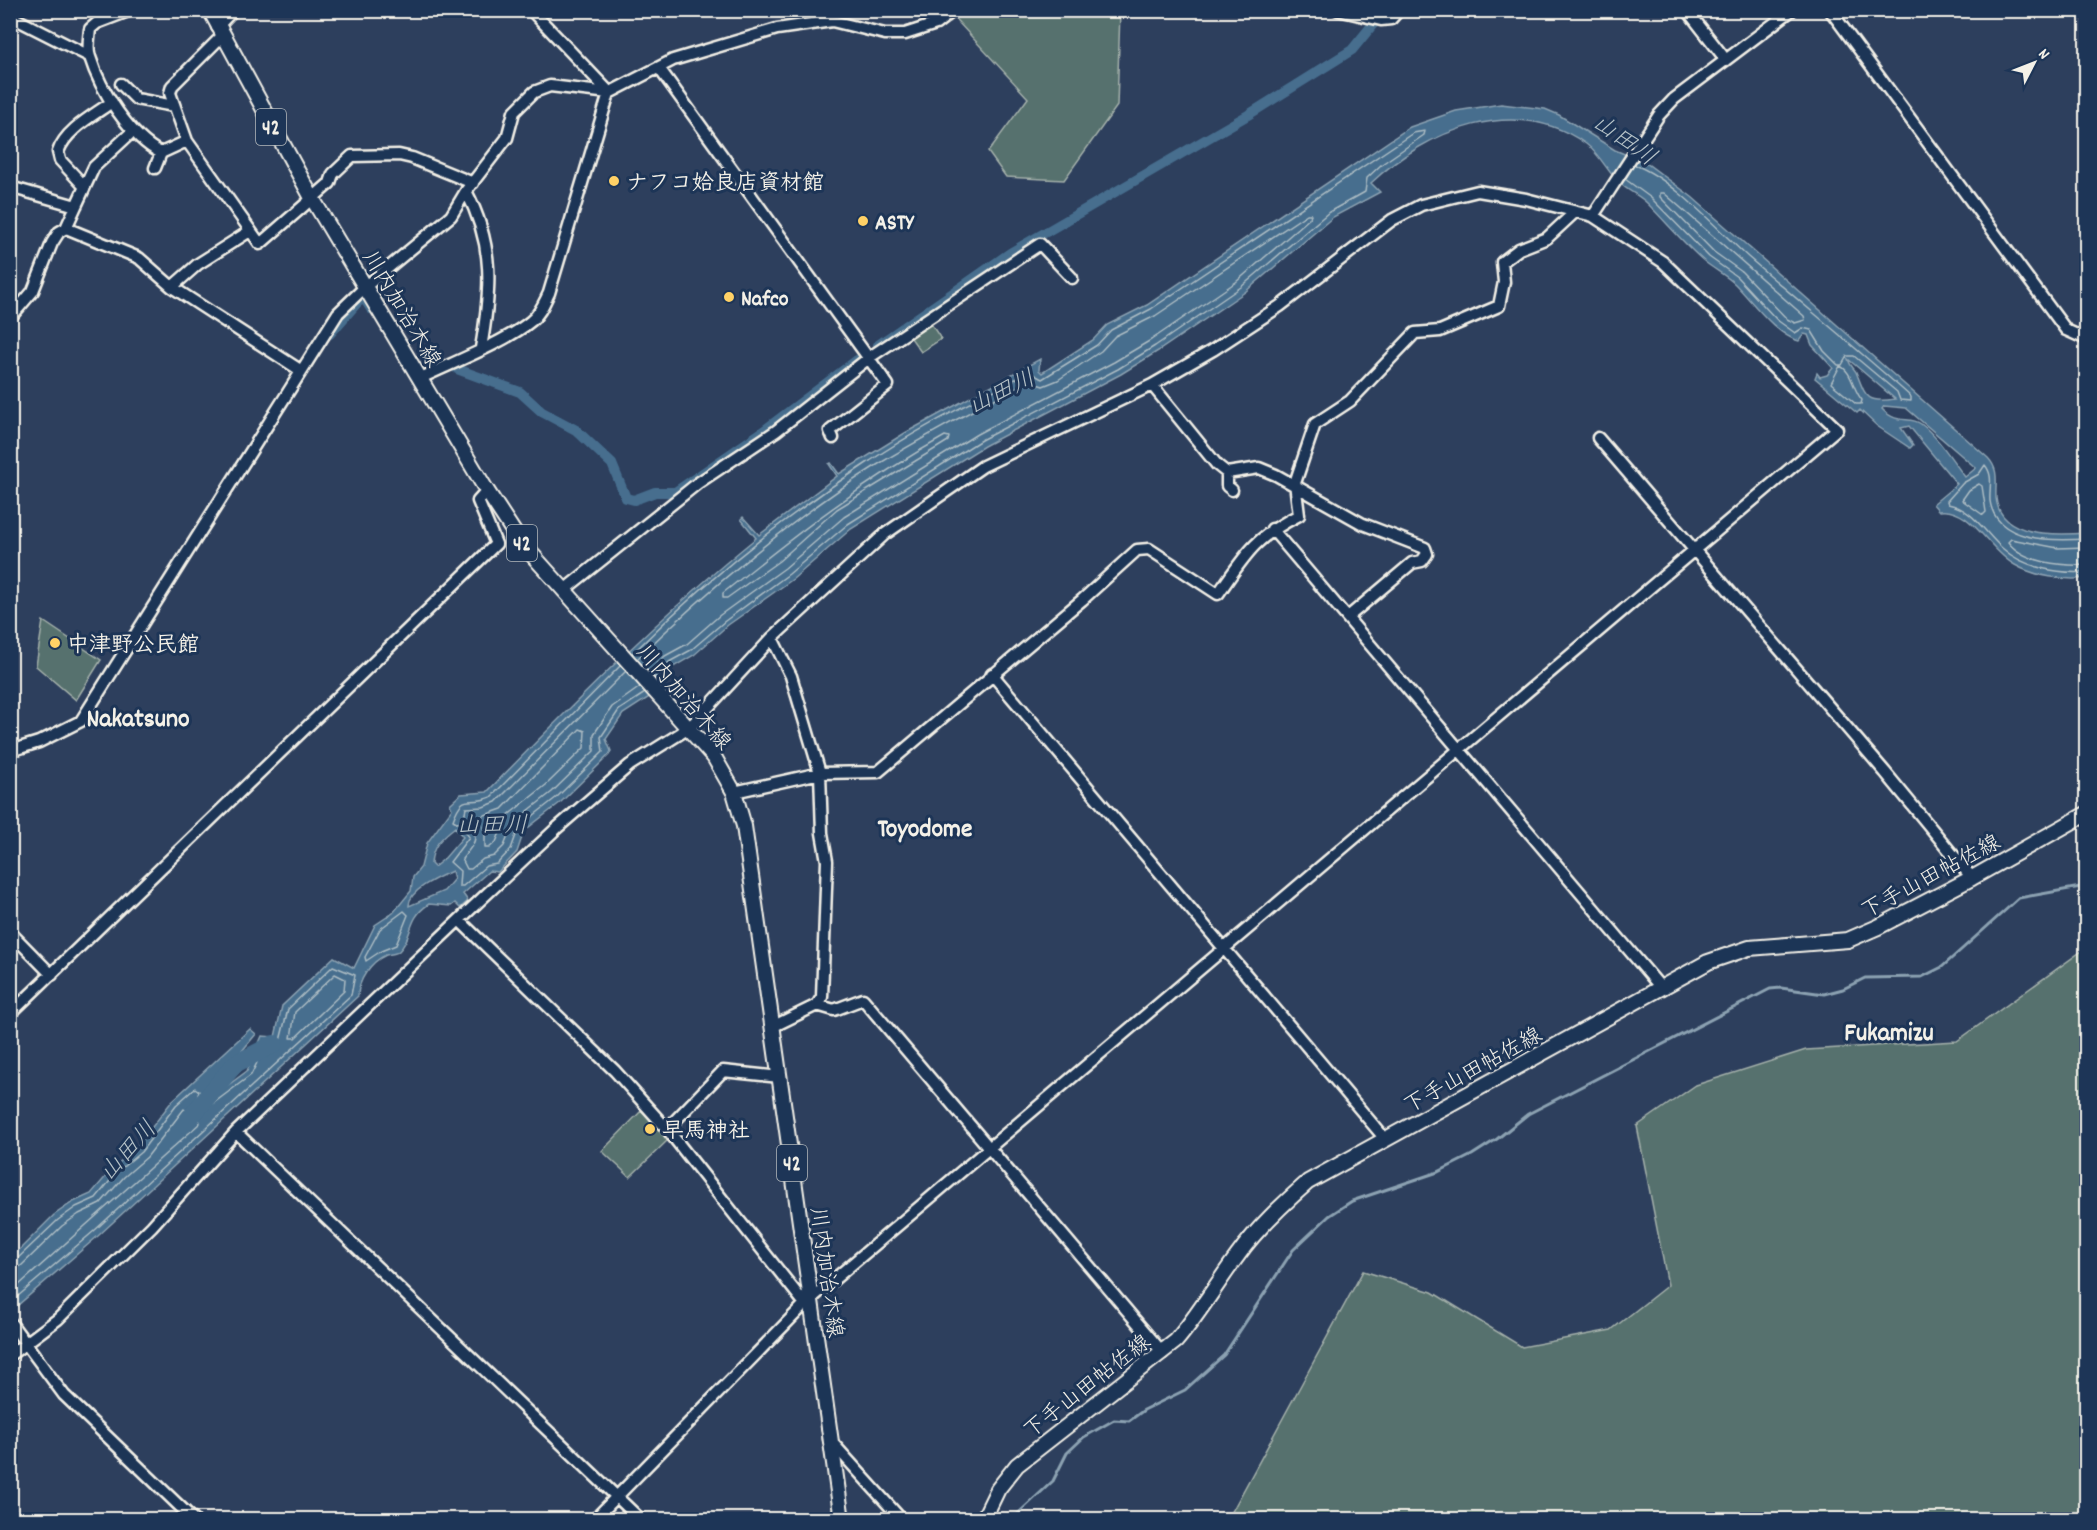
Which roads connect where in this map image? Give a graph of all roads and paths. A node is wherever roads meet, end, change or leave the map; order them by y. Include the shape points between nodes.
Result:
1 (131, 10) edge
2 (210, 10) edge
3 (233, 10) edge
4 (531, 10) edge
5 (954, 10) edge
6 (1338, 10) edge
7 (1399, 10) edge
8 (1687, 10) edge
9 (1792, 10) edge
10 (1830, 10) edge
11 (10, 16) edge
12 (831, 16) edge
13 (219, 31) junction
14 (89, 56) junction
15 (1726, 60) junction
16 (659, 68) junction
17 (104, 87) junction
18 (609, 93) junction
19 (112, 102) junction
20 (174, 106) junction
21 (133, 131) junction
22 (187, 141) junction
23 (161, 153) junction
24 (155, 168) dead end
25 (10, 187) edge
26 (85, 187) junction
27 (469, 187) junction
28 (312, 198) junction
29 (76, 206) junction
30 (1575, 212) junction
31 (1595, 213) junction
32 (66, 228) junction
33 (250, 231) junction
34 (1071, 278) dead end
35 (172, 286) junction
36 (365, 287) junction
37 (10, 318) edge
38 (2086, 339) edge
39 (481, 348) junction
40 (870, 357) junction
41 (300, 370) junction
42 (421, 378) junction
43 (1152, 385) junction
44 (833, 438) dead end
45 (1598, 438) dead end
46 (1227, 473) junction
47 (1294, 483) junction
48 (1232, 490) dead end
49 (487, 491) junction
50 (1272, 529) junction
51 (1693, 549) junction
52 (563, 591) junction
53 (1348, 617) junction
54 (772, 638) junction
55 (992, 674) junction
56 (687, 726) junction
57 (1458, 749) junction
58 (11, 750) edge
59 (820, 773) junction
60 (734, 792) junction
61 (2086, 814) edge
62 (1972, 878) junction
63 (459, 920) junction
64 (10, 932) edge
65 (1225, 946) junction
66 (52, 975) junction
67 (1662, 989) junction
68 (817, 1005) junction
69 (10, 1014) edge
70 (772, 1028) junction
71 (780, 1077) junction
72 (667, 1129) junction
73 (236, 1132) junction
74 (1386, 1140) junction
75 (989, 1149) junction
76 (808, 1301) junction
77 (10, 1322) edge
78 (24, 1339) junction
79 (1163, 1353) junction
80 (10, 1355) edge
81 (829, 1438) junction
82 (616, 1496) junction
83 (194, 1520) edge
84 (594, 1520) edge
85 (641, 1520) edge
86 (842, 1520) edge
87 (902, 1520) edge
88 (983, 1520) edge

1 - 14 street via 90,29
2 - 13 main road, 川内加治木線 / 42
3 - 13 street
4 - 18 street
5 - 12 street via 929,27 905,34 885,34
6 - 7 street via 1381,20 1391,19
8 - 15 street
9 - 15 street
10 - 38 street via 2066,330
11 - 14 street
12 - 16 street via 673,60
13 - 20 street via 172,86
13 - 28 main road, 川内加治木線 / 42
14 - 17 street
15 - 31 street via 1674,99 1654,121
16 - 18 street
16 - 40 street
17 - 19 street
17 - 20 street via 124,83 136,99
18 - 27 street via 550,86 534,92 514,112 507,138
18 - 39 street via 549,294 531,321
19 - 21 street
19 - 26 street via 81,124 58,152 60,160
20 - 22 street
21 - 23 street
21 - 26 street via 94,167
22 - 23 street
22 - 33 street
23 - 24 street
25 - 29 street
26 - 29 street
27 - 28 street via 412,158 352,156
27 - 36 street via 451,216
27 - 39 street via 485,238 490,296
28 - 33 street via 260,244
28 - 36 main road, 川内加治木線 / 42
29 - 32 street
30 - 31 street
30 - 43 street via 1478,191 1421,205 1392,220 1280,306
30 - 47 street via 1547,238 1519,249 1502,262 1504,282 1498,306 1440,331 1414,333 1350,401 1315,424
31 - 51 street via 1663,262 1837,429
32 - 35 street via 139,258
32 - 37 street via 52,243 33,291
33 - 35 street
34 - 40 street via 1040,244
35 - 41 street
36 - 41 street via 338,313
36 - 42 main road, 川内加治木線 / 42
39 - 42 street
40 - 44 street via 888,385 830,430
40 - 52 street via 776,431 698,483
41 - 58 street via 81,721 39,742
42 - 49 main road, 川内加治木線 / 42
43 - 46 street
43 - 54 street via 983,466 885,534
45 - 51 street
46 - 47 street via 1259,468
46 - 48 street via 1227,486
47 - 50 street via 1299,515
47 - 53 street via 1363,524 1425,548 1427,554 1422,561 1412,563
49 - 52 main road, 川内加治木線 / 42 via 519,540
49 - 66 street via 478,501 496,544
50 - 53 street
50 - 55 street via 1257,540 1218,594 1149,549 1137,549
51 - 57 street
51 - 62 street
52 - 56 main road, 川内加治木線 / 42
53 - 57 street
54 - 56 street
54 - 59 street via 791,676
55 - 59 street via 878,772
55 - 65 street
56 - 60 main road, 川内加治木線 / 42 via 714,757
56 - 63 street via 630,765
57 - 65 street
57 - 67 street
59 - 60 street
59 - 68 street via 827,861 824,987
60 - 70 main road, 川内加治木線 / 42 via 744,826
61 - 62 main road, 下手山田帖佐線
62 - 67 main road, 下手山田帖佐線 via 1848,940 1749,948 1708,962
63 - 72 street via 615,1071
63 - 73 street
64 - 66 street
65 - 74 street
65 - 75 street
66 - 69 street
67 - 74 main road, 下手山田帖佐線
68 - 70 street
68 - 75 street via 834,1010 863,999
70 - 71 main road, 川内加治木線 / 42
71 - 72 street via 723,1071
71 - 76 main road, 川内加治木線 / 42
72 - 76 street
73 - 78 street via 145,1233 58,1319
73 - 82 street
74 - 79 main road, 下手山田帖佐線 via 1308,1182 1288,1200 1239,1253 1193,1321
75 - 76 street
75 - 79 street
76 - 81 main road, 川内加治木線 / 42
76 - 82 street
77 - 78 street
78 - 80 street
78 - 83 street via 64,1395
79 - 88 main road, 下手山田帖佐線 via 1017,1465 998,1489
81 - 86 main road, 川内加治木線 / 42
81 - 87 street
82 - 84 street
82 - 85 street

